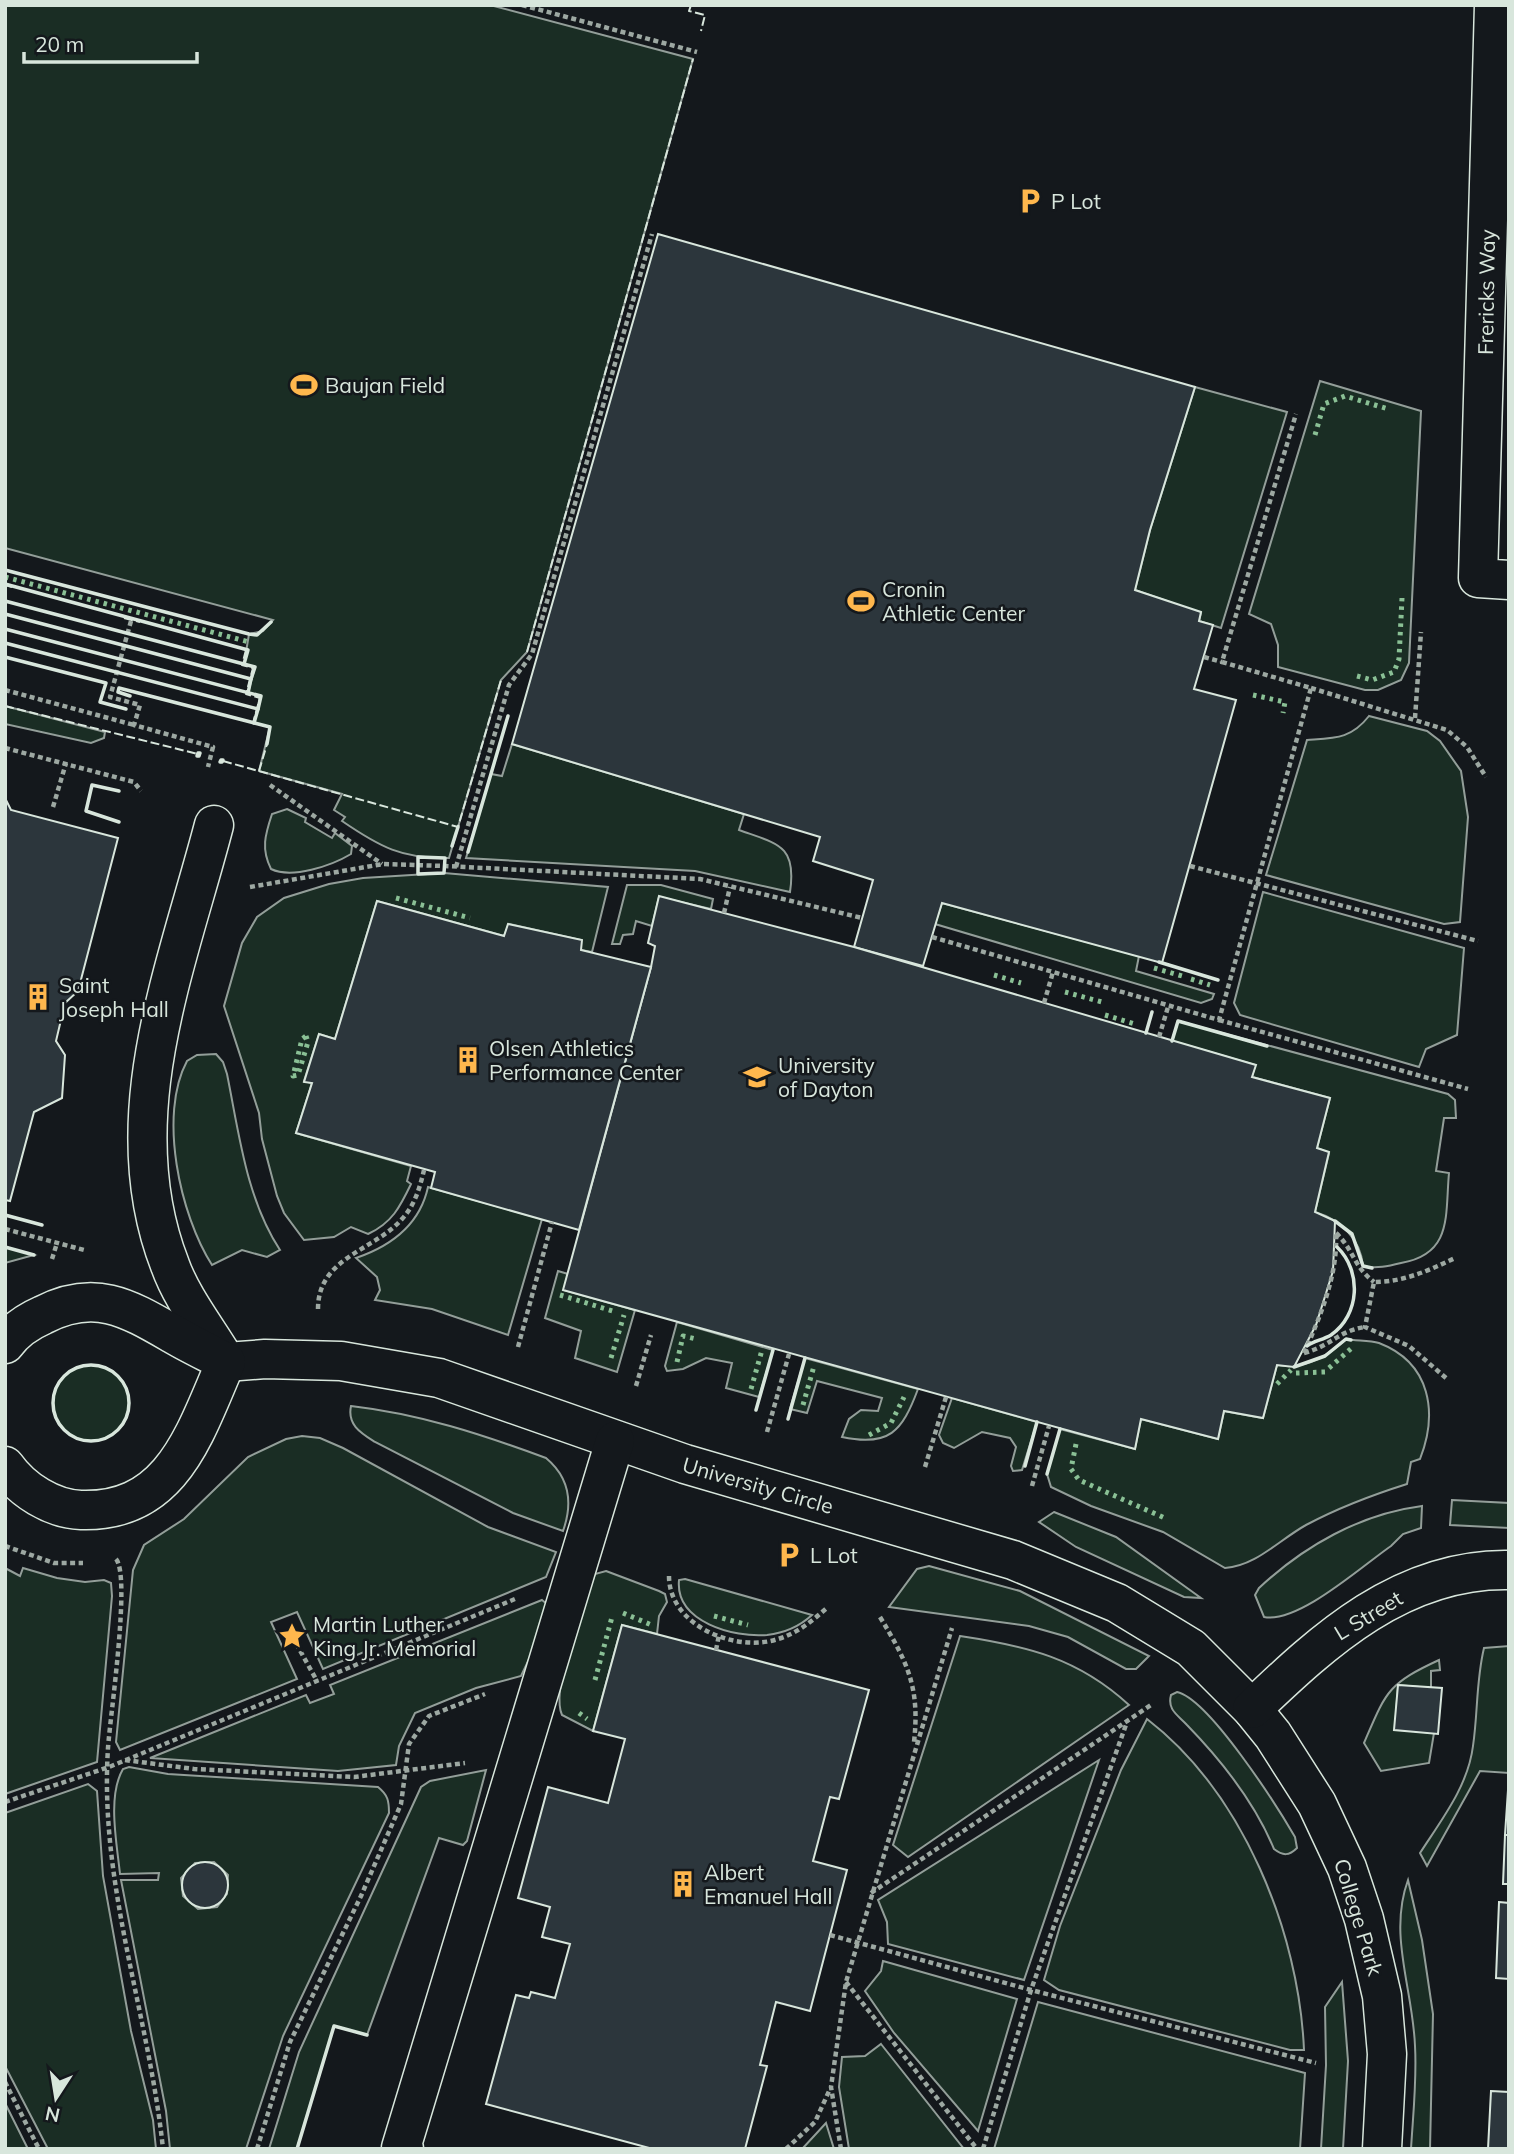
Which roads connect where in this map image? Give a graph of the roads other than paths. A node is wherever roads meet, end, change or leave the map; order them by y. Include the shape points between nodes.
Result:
1 (1494, 5) edge
2 (1493, 579) edge
3 (214, 825) dead end
4 (5, 1344) edge
5 (226, 1362) junction
6 (615, 1441) junction
7 (5, 1466) edge
8 (1509, 1570) edge
9 (1252, 1709) junction
10 (404, 2149) edge
11 (1382, 2149) edge

1 - 2 street, Frericks Way
3 - 5 street via 158,1034 146,1138 153,1201 170,1267
4 - 5 street via 26,1323 58,1307 104,1303 135,1311
5 - 6 street, University Circle via 265,1359 392,1368 471,1388
5 - 7 street via 182,1456 162,1482 135,1502 103,1510 70,1509 39,1498
6 - 9 street, University Circle via 1067,1580 1117,1603 1191,1648
6 - 10 street
8 - 9 street, L Street via 1465,1574 1412,1589 1370,1610 1327,1640
9 - 11 street, College Park via 1317,1804 1347,1868 1364,1919 1385,2023

